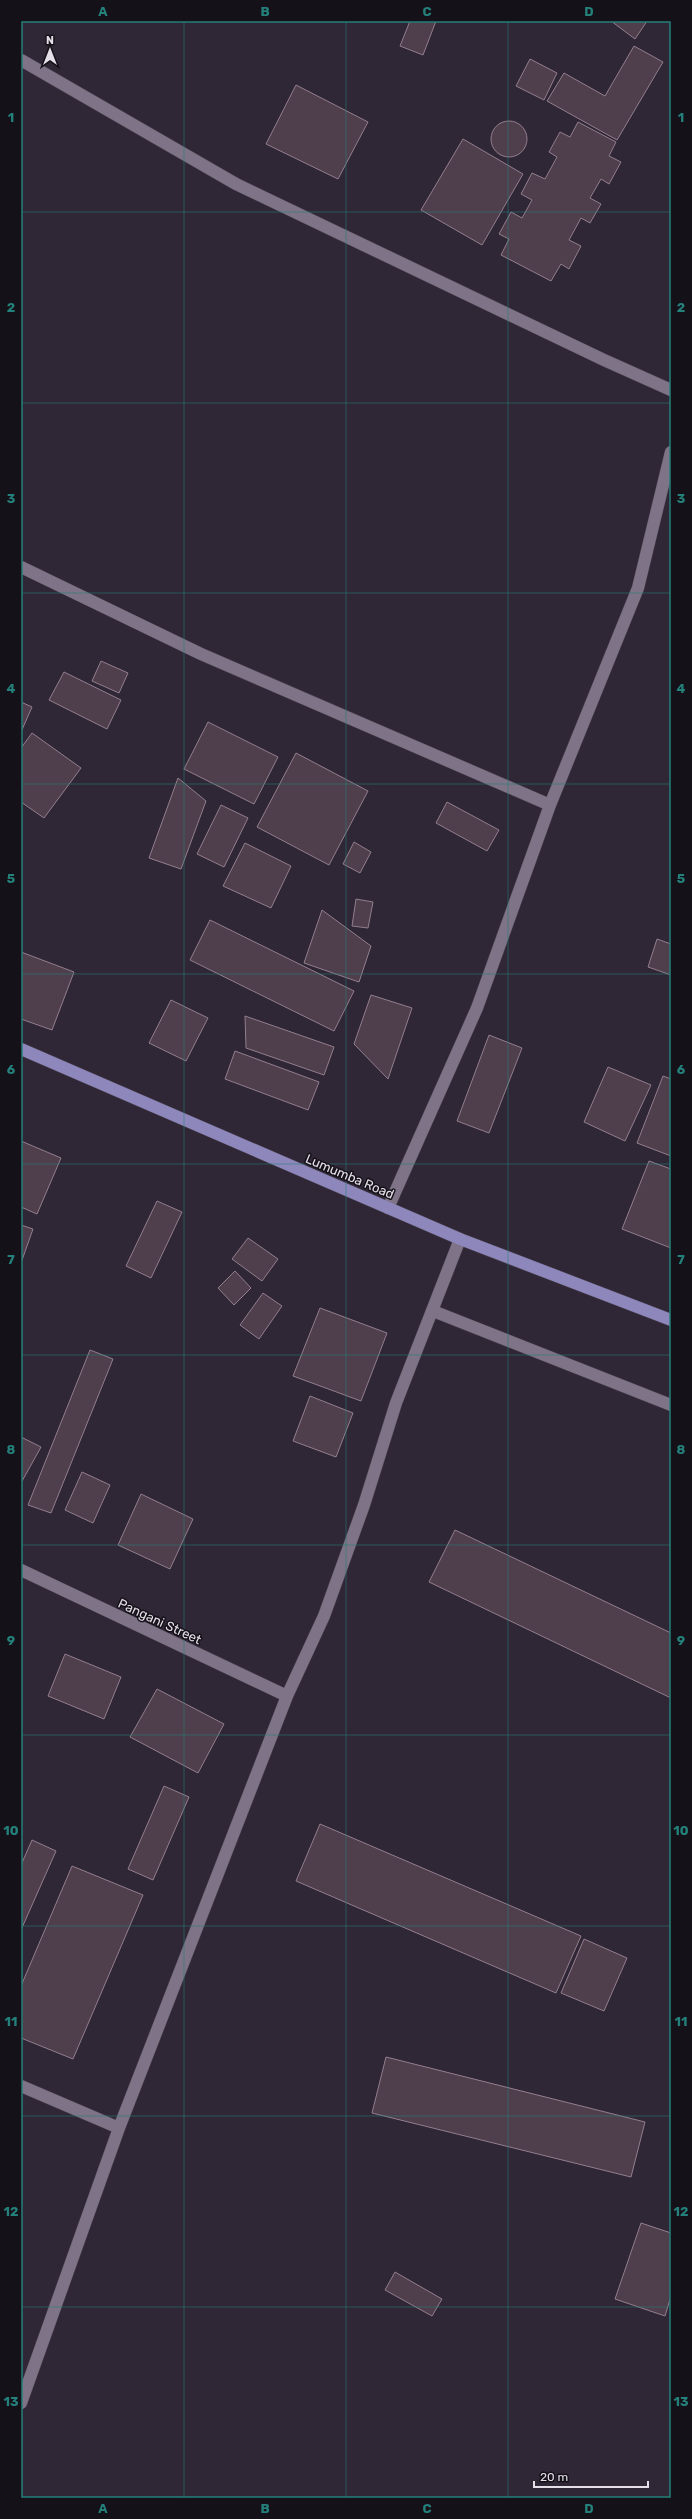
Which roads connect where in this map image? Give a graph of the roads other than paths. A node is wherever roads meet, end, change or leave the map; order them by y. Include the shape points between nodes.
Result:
1 (21, 60) edge
2 (671, 390) edge
3 (671, 452) edge
4 (21, 567) edge
5 (550, 805) junction
6 (21, 1049) edge
7 (388, 1208) junction
8 (460, 1239) junction
9 (433, 1311) junction
10 (671, 1320) edge
11 (671, 1405) edge
12 (21, 1570) edge
13 (287, 1696) junction
14 (21, 2086) edge
15 (119, 2128) junction
16 (21, 2403) edge

1 - 2 street via 236,184
3 - 5 street via 638,588
4 - 5 street via 201,654
5 - 7 street via 477,1008
6 - 7 main road, Lumumba Road
7 - 8 main road, Lumumba Road
8 - 9 street
8 - 10 main road, Lumumba Road
9 - 11 street
9 - 13 street via 396,1403 364,1505 324,1616
12 - 13 street, Pangani Street
13 - 15 street
14 - 15 street
15 - 16 street

